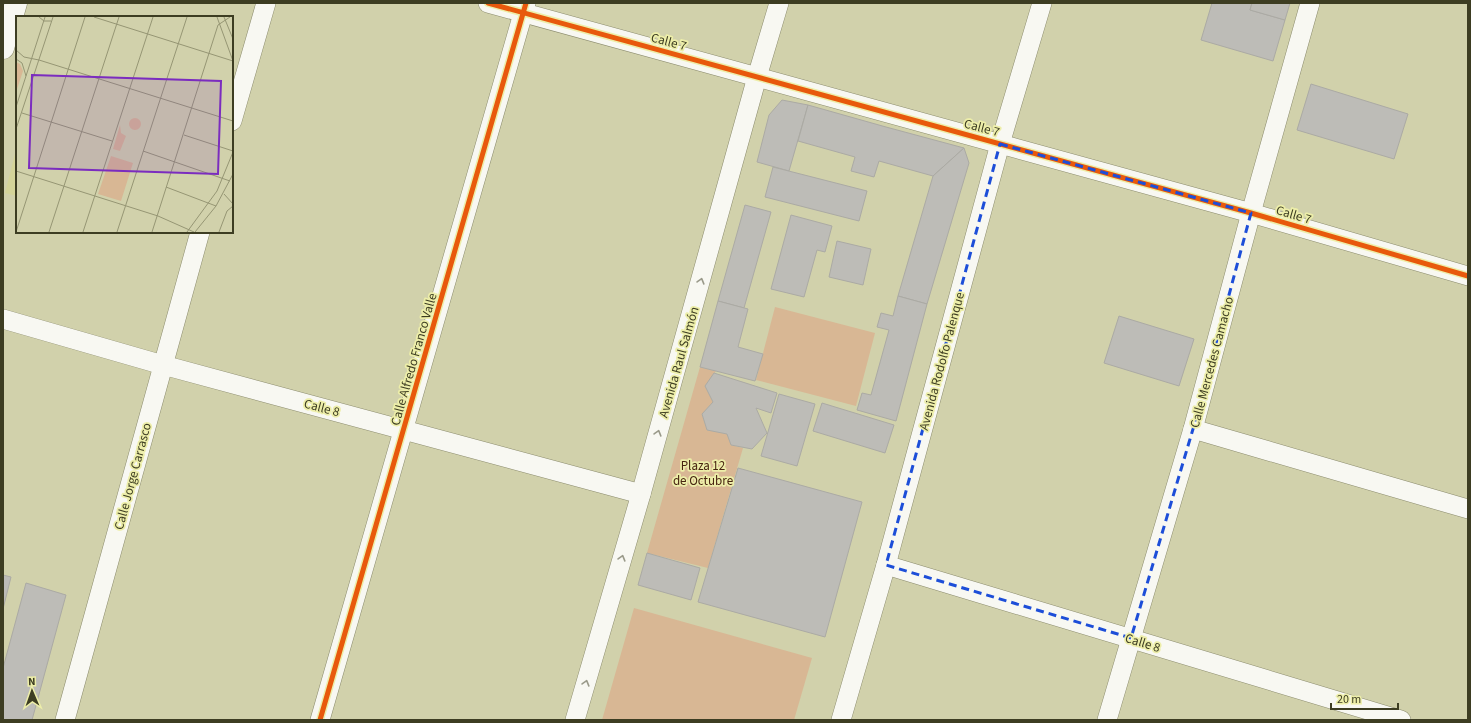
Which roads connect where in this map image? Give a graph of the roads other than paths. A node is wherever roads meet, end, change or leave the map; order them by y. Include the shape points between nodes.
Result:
1 (16, 3) edge
2 (266, 3) edge
3 (488, 3) edge
4 (779, 3) edge
5 (1042, 3) edge
6 (1310, 3) edge
7 (525, 8) edge
8 (3, 48) edge
9 (757, 77) junction
10 (233, 118) edge
11 (1000, 144) junction
12 (1251, 213) junction
13 (200, 233) edge
14 (1468, 276) edge
15 (3, 319) edge
16 (163, 365) junction
17 (404, 429) junction
18 (1193, 429) junction
19 (641, 494) junction
20 (1468, 509) edge
21 (886, 565) junction
22 (1131, 638) junction
23 (65, 720) edge
24 (320, 720) edge
25 (575, 720) edge
26 (841, 720) edge
27 (1107, 720) edge
28 (1401, 720) edge

1 - 8 highway
2 - 10 street
3 - 7 street, Calle 7
4 - 9 street, Avenida Raul Salmón
5 - 11 street, Avenida Rodolfo Palenque
6 - 12 street, Calle Mercedes Camacho
7 - 9 street, Calle 7
7 - 17 street, Calle Alfredo Franco Valle
9 - 11 street, Calle 7
19 -> 9 street, Avenida Raul Salmón
11 - 12 street, Calle 7
11 - 21 street, Avenida Rodolfo Palenque
12 - 14 street, Calle 7
12 - 18 street, Calle Mercedes Camacho
13 - 16 street, Calle Jorge Carrasco
15 - 16 street, Calle 8
16 - 17 street, Calle 8
16 - 23 street, Calle Jorge Carrasco
17 - 19 street, Calle 8
17 - 24 street, Calle Alfredo Franco Valle
18 - 20 street
18 - 22 street, Calle Mercedes Camacho
25 -> 19 street, Avenida Raul Salmón
21 - 22 street, Calle 8
21 - 26 street, Avenida Rodolfo Palenque
22 - 27 street, Calle Mercedes Camacho
22 - 28 street, Calle 8

